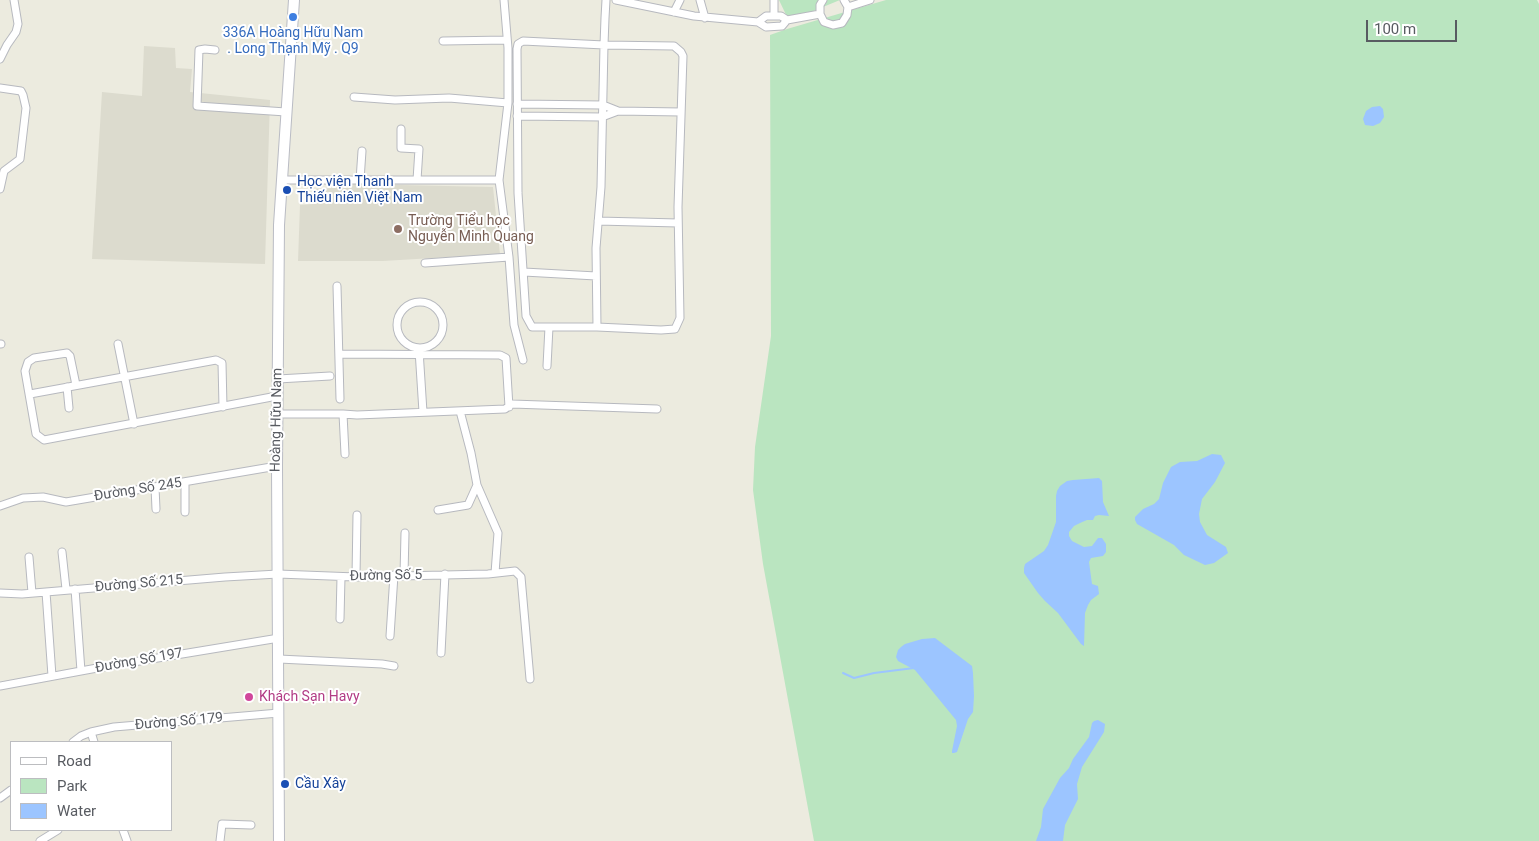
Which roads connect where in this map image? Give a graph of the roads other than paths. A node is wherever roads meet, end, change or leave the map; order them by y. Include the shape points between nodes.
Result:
1 (14, 0) edge
2 (294, 0) edge
3 (504, 0) edge
4 (606, 0) edge
5 (616, 0) edge
6 (680, 0) edge
7 (700, 0) edge
8 (774, 0) edge
9 (824, 0) edge
10 (870, 0) edge
11 (846, 3) edge
12 (674, 12) junction
13 (820, 14) junction
14 (774, 16) junction
15 (705, 18) junction
16 (787, 20) junction
17 (758, 22) junction
18 (507, 40) junction
19 (443, 41) dead end
20 (604, 45) junction
21 (215, 50) dead end
22 (0, 59) edge
23 (0, 88) edge
24 (354, 97) dead end
25 (508, 103) junction
26 (517, 104) junction
27 (602, 105) junction
28 (618, 111) junction
29 (286, 112) junction
30 (681, 112) junction
31 (517, 116) junction
32 (602, 116) junction
33 (401, 129) dead end
34 (362, 151) dead end
35 (282, 180) junction
36 (360, 180) junction
37 (417, 180) junction
38 (499, 180) junction
39 (0, 189) edge
40 (598, 221) junction
41 (678, 223) junction
42 (508, 257) junction
43 (425, 263) dead end
44 (524, 272) junction
45 (596, 276) junction
46 (337, 286) dead end
47 (548, 327) junction
48 (597, 327) junction
49 (118, 344) dead end
50 (419, 351) junction
51 (339, 354) junction
52 (523, 360) dead end
53 (547, 366) dead end
54 (330, 376) dead end
55 (125, 377) junction
56 (278, 379) junction
57 (76, 386) junction
58 (67, 387) junction
59 (30, 394) junction
60 (277, 396) junction
61 (340, 399) dead end
62 (509, 406) junction
63 (223, 407) junction
64 (69, 408) dead end
65 (657, 409) dead end
66 (460, 411) junction
67 (422, 412) junction
68 (277, 414) junction
69 (343, 414) junction
70 (134, 424) junction
71 (345, 454) dead end
72 (276, 466) junction
73 (185, 482) junction
74 (477, 485) junction
75 (155, 487) junction
76 (0, 506) edge
77 (156, 509) dead end
78 (438, 510) dead end
79 (185, 512) dead end
80 (358, 515) dead end
81 (405, 533) dead end
82 (62, 552) dead end
83 (29, 557) dead end
84 (495, 573) junction
85 (278, 574) junction
86 (445, 574) junction
87 (404, 575) junction
88 (341, 576) junction
89 (356, 576) junction
90 (394, 576) junction
91 (66, 589) junction
92 (75, 589) junction
93 (46, 592) junction
94 (0, 593) edge
95 (32, 593) junction
96 (340, 619) dead end
97 (390, 636) dead end
98 (278, 638) junction
99 (442, 653) dead end
100 (279, 659) junction
101 (394, 666) dead end
102 (81, 671) junction
103 (52, 676) junction
104 (530, 679) dead end
105 (0, 686) edge
106 (279, 713) junction
107 (91, 732) junction
108 (74, 741) edge
109 (94, 741) edge
110 (251, 825) dead end
111 (56, 831) edge
112 (40, 841) edge
113 (220, 841) edge
114 (279, 841) edge

1 - 22 street via 18,24
2 - 29 main road, Hoàng Hữu Nam
3 - 18 street
4 - 20 street
5 - 12 street
6 - 12 street
7 - 15 street
8 - 14 street
9 - 13 street
10 - 11 street
11 - 13 street via 845,20 838,24 824,22
12 - 15 street
13 - 16 street
14 - 16 street
14 - 17 street via 766,16
15 - 17 street
16 - 17 street via 778,27 766,27
18 - 19 street
18 - 25 street
20 - 26 street via 523,41 518,44
20 - 27 street
20 - 30 street via 674,46 681,52
21 - 29 street via 198,50 197,106
23 - 39 street via 21,91 26,108 20,159 4,171
24 - 25 street via 395,100 449,98
25 - 38 street
26 - 27 street
26 - 31 street
27 - 28 street
27 - 32 street
28 - 30 street
28 - 32 street
29 - 35 main road, Hoàng Hữu Nam
30 - 41 street
31 - 32 street
31 - 44 street
32 - 40 street
33 - 37 street via 401,148 418,149
34 - 36 street
35 - 36 street
35 - 56 main road, Hoàng Hữu Nam
36 - 37 street
37 - 38 street
38 - 42 street
40 - 41 street
40 - 45 street
41 - 48 street via 680,318 675,329
42 - 43 street
42 - 52 street via 514,325
44 - 45 street
44 - 47 street via 526,316 532,327
45 - 48 street
46 - 51 street
47 - 48 street
47 - 53 street
49 - 55 street
50 - 50 street via 436,342 443,326 438,310 422,302 405,307 397,323 403,340
50 - 51 street
50 - 62 street via 500,355 506,358
50 - 67 street
51 - 61 street
54 - 56 street
55 - 57 street
55 - 63 street via 216,360 222,363
55 - 70 street
56 - 60 main road, Hoàng Hữu Nam
57 - 58 street
57 - 59 street via 67,353 34,358 28,362 25,371
58 - 59 street
58 - 64 street
59 - 70 street via 36,434 44,440
60 - 63 street
60 - 68 main road, Hoàng Hữu Nam
62 - 65 street
62 - 66 street via 505,410
63 - 70 street
66 - 67 street
66 - 74 street
67 - 69 street
68 - 69 street
68 - 72 main road, Hoàng Hữu Nam
69 - 71 street
72 - 73 street, Đường Số 245
72 - 85 main road, Hoàng Hữu Nam
73 - 75 street, Đường Số 245
73 - 79 street
74 - 78 street via 468,505
74 - 84 street via 498,533
75 - 76 street, Đường Số 245 via 66,502 43,497 23,498
75 - 77 street
80 - 89 street
81 - 87 street
82 - 91 street
83 - 95 street
84 - 86 street, Đường Số 5
84 - 104 street, Đường Số 5 via 515,571 522,577
85 - 88 street, Đường Số 5
85 - 92 street, Đường Số 215
85 - 98 main road, Hoàng Hữu Nam
86 - 87 street, Đường Số 5
86 - 99 street
87 - 90 street, Đường Số 5
88 - 89 street, Đường Số 5
88 - 96 street
89 - 90 street, Đường Số 5
90 - 97 street
91 - 92 street, Đường Số 215
91 - 93 street, Đường Số 215
92 - 102 street
93 - 95 street, Đường Số 215
93 - 103 street
94 - 95 street, Đường Số 215
98 - 100 main road, Hoàng Hữu Nam
98 - 102 street, Đường Số 197
100 - 101 street
100 - 106 main road, Hoàng Hữu Nam
102 - 103 street, Đường Số 197
103 - 105 street, Đường Số 197
106 - 107 street, Đường Số 179 via 114,727
106 - 114 main road, Hoàng Hữu Nam
107 - 108 street, Đường Số 179
107 - 109 street
110 - 113 street via 222,824
111 - 112 street

